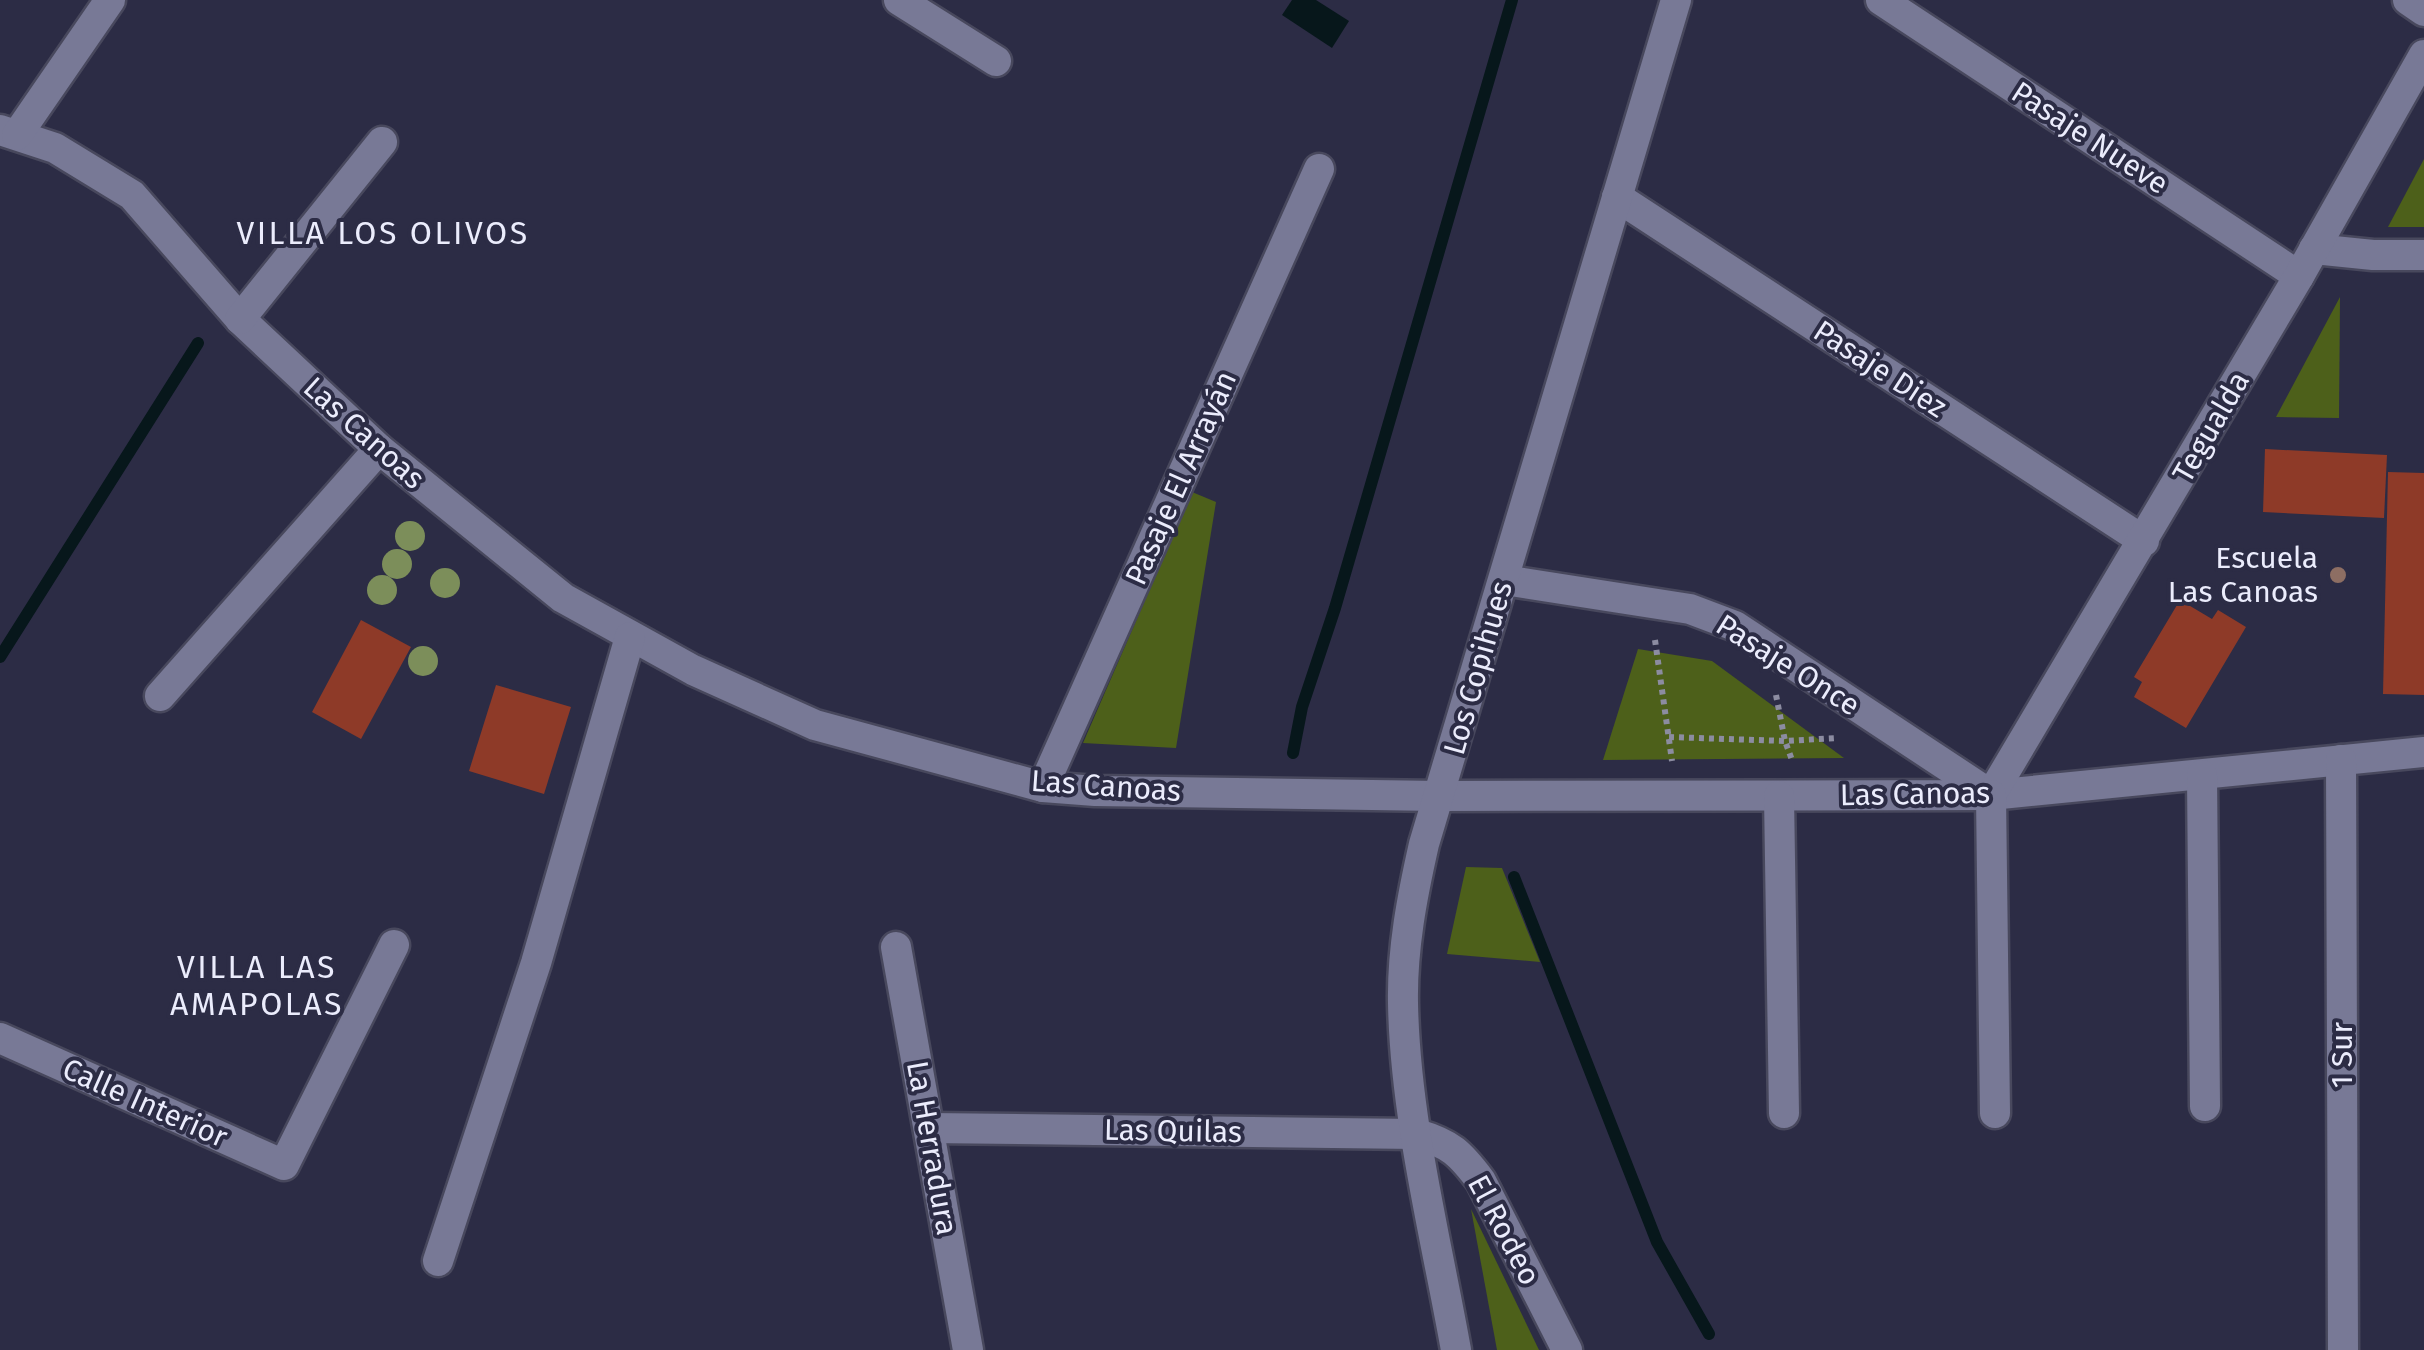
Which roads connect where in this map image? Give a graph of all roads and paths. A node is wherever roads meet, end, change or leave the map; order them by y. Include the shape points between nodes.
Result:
1 (110, 0) edge
2 (899, 0) edge
3 (1676, 0) edge
4 (1881, 0) edge
5 (2408, 0) edge
6 (2424, 10) edge
7 (2424, 54) edge
8 (996, 61) dead end
9 (8, 132) edge
10 (382, 142) dead end
11 (1319, 169) dead end
12 (1616, 197) junction
13 (2314, 249) junction
14 (2424, 255) edge
15 (2299, 276) junction
16 (240, 319) junction
17 (379, 450) junction
18 (2144, 541) junction
19 (1504, 580) junction
20 (1650, 604) junction
21 (630, 637) junction
22 (1768, 650) junction
23 (160, 696) dead end
24 (1897, 734) junction
25 (1668, 737) junction
26 (1785, 742) junction
27 (2424, 752) edge
28 (2341, 760) junction
29 (2202, 774) junction
30 (1043, 787) junction
31 (1992, 795) junction
32 (1440, 796) junction
33 (1677, 796) junction
34 (1793, 796) junction
35 (394, 945) dead end
36 (896, 946) dead end
37 (2, 1047) edge
38 (2205, 1106) dead end
39 (1784, 1113) dead end
40 (1995, 1113) dead end
41 (928, 1128) junction
42 (1417, 1134) junction
43 (438, 1261) dead end
44 (968, 1350) edge
45 (1456, 1350) edge
46 (1567, 1350) edge
47 (2343, 1350) edge

1 - 9 street
2 - 8 street
3 - 12 street, Los Copihues
4 - 15 street, Pasaje Nueve
5 - 6 street
7 - 13 street, Tegualda
9 - 16 street, Las Canoas via 54,148 132,195
10 - 16 street
11 - 30 street, Pasaje El Arrayán
12 - 18 street, Pasaje Diez
12 - 19 street, Los Copihues
13 - 14 street
13 - 15 street, Tegualda
15 - 18 street, Tegualda
16 - 17 street, Las Canoas
17 - 21 street, Las Canoas via 548,587
17 - 23 street
18 - 31 street, Tegualda
19 - 20 street, Pasaje Once
19 - 32 street, Los Copihues
20 - 22 street, Pasaje Once via 1716,617
20 - 25 path
21 - 30 street, Las Canoas via 815,725
21 - 43 street via 536,963
22 - 24 street, Pasaje Once
22 - 26 path
24 - 26 path
24 - 31 street, Pasaje Once
25 - 26 path
25 - 33 path
26 - 34 path
27 - 28 street, Las Canoas
28 - 29 street, Las Canoas
28 - 47 street, 1 Sur
29 - 31 street, Las Canoas
29 - 38 street
30 - 32 street, Las Canoas
31 - 34 street, Las Canoas
31 - 40 street
32 - 33 street, Las Canoas
32 - 42 street, Los Copihues via 1405,945 1403,1004
33 - 34 street, Las Canoas
34 - 39 street
35 - 37 street, Calle Interior via 284,1165
36 - 41 street, La Herradura
41 - 42 street, Las Quilas
41 - 44 street, La Herradura
42 - 45 street, Los Copihues
42 - 46 street, El Rodeo via 1444,1142 1481,1180

